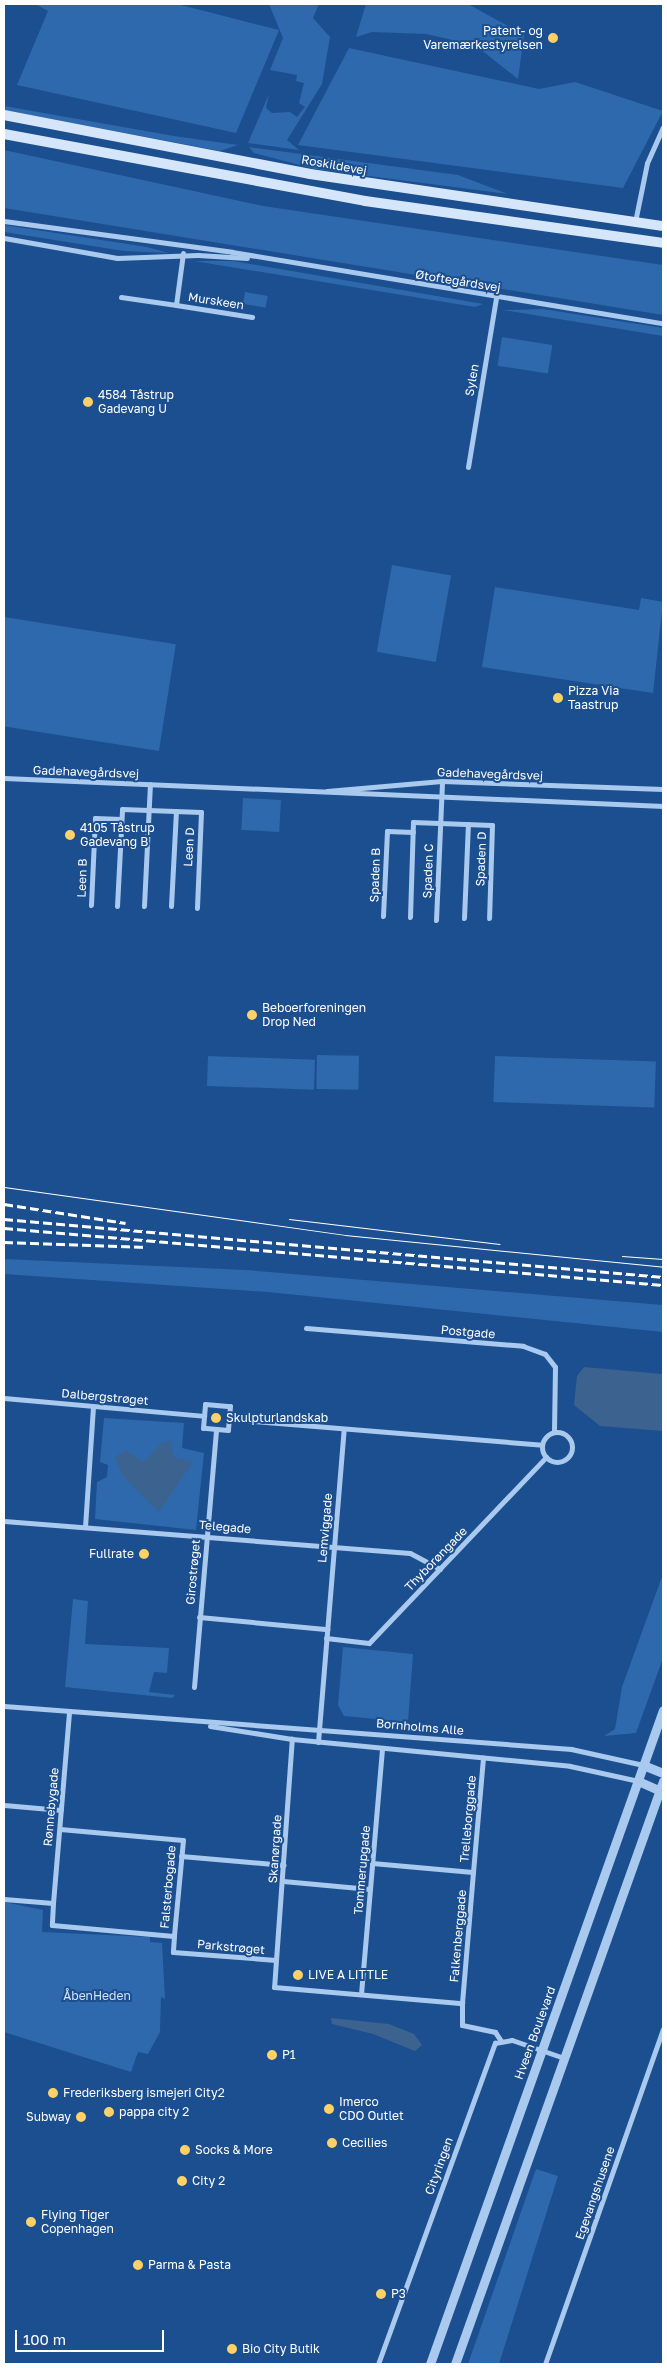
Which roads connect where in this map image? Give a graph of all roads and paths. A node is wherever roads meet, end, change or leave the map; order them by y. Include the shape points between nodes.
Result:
1 (4, 115) edge
2 (663, 127) edge
3 (4, 134) edge
4 (4, 222) edge
5 (635, 222) junction
6 (663, 226) edge
7 (4, 238) edge
8 (663, 244) edge
9 (183, 247) junction
10 (183, 255) junction
11 (250, 258) junction
12 (121, 297) dead end
13 (496, 297) junction
14 (176, 305) junction
15 (252, 318) dead end
16 (663, 323) edge
17 (468, 467) dead end
18 (4, 778) edge
19 (442, 781) junction
20 (150, 784) junction
21 (663, 789) edge
22 (317, 792) junction
23 (441, 800) junction
24 (663, 806) edge
25 (149, 810) junction
26 (176, 811) junction
27 (121, 820) junction
28 (439, 823) junction
29 (468, 824) junction
30 (413, 832) junction
31 (91, 905) dead end
32 (117, 906) dead end
33 (144, 906) dead end
34 (171, 906) dead end
35 (197, 908) dead end
36 (383, 916) dead end
37 (410, 917) dead end
38 (464, 918) dead end
39 (489, 918) dead end
40 (436, 920) dead end
41 (306, 1328) dead end
42 (4, 1398) edge
43 (93, 1406) junction
44 (204, 1416) junction
45 (229, 1419) junction
46 (216, 1429) junction
47 (344, 1429) junction
48 (554, 1432) junction
49 (542, 1445) junction
50 (546, 1457) junction
51 (4, 1521) edge
52 (84, 1527) junction
53 (206, 1536) junction
54 (334, 1547) junction
55 (440, 1568) junction
56 (199, 1617) junction
57 (327, 1629) junction
58 (326, 1638) junction
59 (194, 1687) dead end
60 (4, 1706) edge
61 (663, 1710) edge
62 (70, 1713) junction
63 (192, 1723) junction
64 (319, 1729) junction
65 (292, 1739) junction
66 (318, 1742) junction
67 (382, 1748) junction
68 (483, 1757) junction
69 (643, 1765) junction
70 (663, 1773) edge
71 (638, 1781) junction
72 (662, 1788) edge
73 (4, 1806) edge
74 (61, 1810) junction
75 (60, 1829) junction
76 (181, 1856) junction
77 (372, 1863) junction
78 (284, 1865) junction
79 (474, 1872) junction
80 (282, 1881) junction
81 (370, 1889) junction
82 (4, 1899) edge
83 (53, 1903) junction
84 (174, 1936) junction
85 (276, 1960) junction
86 (361, 1994) junction
87 (462, 2002) junction
88 (663, 2029) edge
89 (501, 2041) junction
90 (542, 2050) junction
91 (564, 2058) junction
92 (378, 2364) edge
93 (430, 2364) edge
94 (455, 2364) edge
95 (545, 2364) edge

1 - 5 main road, Roskildevej via 310,174
2 - 5 street via 647,163
3 - 8 main road via 365,201
4 - 9 street, Øtoftegårdsvej
5 - 6 main road, Roskildevej
7 - 10 street, Øtoftegårdsvej via 117,258
9 - 10 street, Murskeen
9 - 11 street, Øtoftegårdsvej
10 - 11 street, Øtoftegårdsvej
10 - 14 street, Murskeen
11 - 13 street, Øtoftegårdsvej
12 - 14 street, Murskeen
13 - 16 street, Øtoftegårdsvej
13 - 17 street, Sylen
14 - 15 street, Murskeen
18 - 20 street, Gadehavegårdsvej
19 - 21 street, Gadehavegårdsvej
19 - 22 street, Gadehavegårdsvej
19 - 23 street, Spaden C
20 - 22 street, Gadehavegårdsvej
20 - 25 street
22 - 23 street, Gadehavegårdsvej
23 - 24 street, Gadehavegårdsvej
23 - 28 street, Spaden C
25 - 26 street, Leen D
25 - 27 street via 122,809
25 - 33 street
26 - 34 street, Leen D
26 - 35 street, Leen D via 201,812
27 - 31 street, Leen B via 95,818
27 - 32 street
28 - 29 street, Spaden D
28 - 30 street via 414,822
28 - 40 street, Spaden C
29 - 38 street, Spaden D
29 - 39 street, Spaden D via 492,825
30 - 36 street, Spaden B via 386,831
30 - 37 street
41 - 48 street, Postgade via 523,1346 545,1354 555,1367
42 - 43 street, Dalbergstrøget
43 - 44 street, Dalbergstrøget
43 - 52 street
44 - 45 street via 204,1404 230,1406
44 - 46 street via 203,1428
45 - 46 street via 228,1430
45 - 47 street
46 - 53 street, Girostrøget
47 - 49 street
47 - 54 street, Lemviggade
48 - 49 street
48 - 50 street via 567,1435 572,1450 561,1461
49 - 50 street
50 - 55 street, Thyborøngade
51 - 52 street, Telegade
52 - 53 street, Telegade
53 - 54 street, Telegade
53 - 56 street, Girostrøget
54 - 55 street, Telegade via 410,1553
54 - 57 street, Lemviggade
55 - 58 street, Thyborøngade via 369,1643
56 - 57 street
56 - 59 street, Girostrøget
57 - 58 street, Lemviggade
58 - 64 street, Lemviggade
60 - 62 street, Bornholms Alle
61 - 69 street, Hveen Boulevard
62 - 63 street, Bornholms Alle
62 - 74 street, Rønnebygade
63 - 64 street, Bornholms Alle
63 - 65 street, Bornholms Alle
64 - 66 street, Lemviggade
64 - 69 street, Bornholms Alle via 571,1750
65 - 66 street, Bornholms Alle
65 - 78 street, Skanørgade
66 - 67 street, Bornholms Alle
67 - 68 street, Bornholms Alle
67 - 77 street, Tommerupgade
68 - 71 street, Bornholms Alle via 598,1770
68 - 79 street, Trelleborggade
69 - 70 street
69 - 71 street, Hveen Boulevard
71 - 72 street
71 - 90 street, Hveen Boulevard
72 - 91 street
73 - 74 street
74 - 75 street, Rønnebygade
75 - 76 street, Falsterbogade via 182,1840
75 - 83 street, Rønnebygade
76 - 78 street
76 - 84 street, Falsterbogade
77 - 79 street, Trelleborggade
77 - 81 street, Tommerupgade
78 - 80 street, Skanørgade
79 - 87 street, Falkenberggade
80 - 81 street
80 - 85 street, Skanørgade
81 - 86 street, Tommerupgade
82 - 83 street
83 - 84 street via 52,1925
84 - 85 street, Parkstrøget via 173,1952
85 - 86 street, Parkstrøget via 274,1986
86 - 87 street, Parkstrøget
87 - 89 street via 462,2025 495,2032
88 - 95 street, Egevangshusene
89 - 90 street
89 - 92 street, Cityringen via 486,2062
90 - 91 street
90 - 93 street, Hveen Boulevard
91 - 94 street

